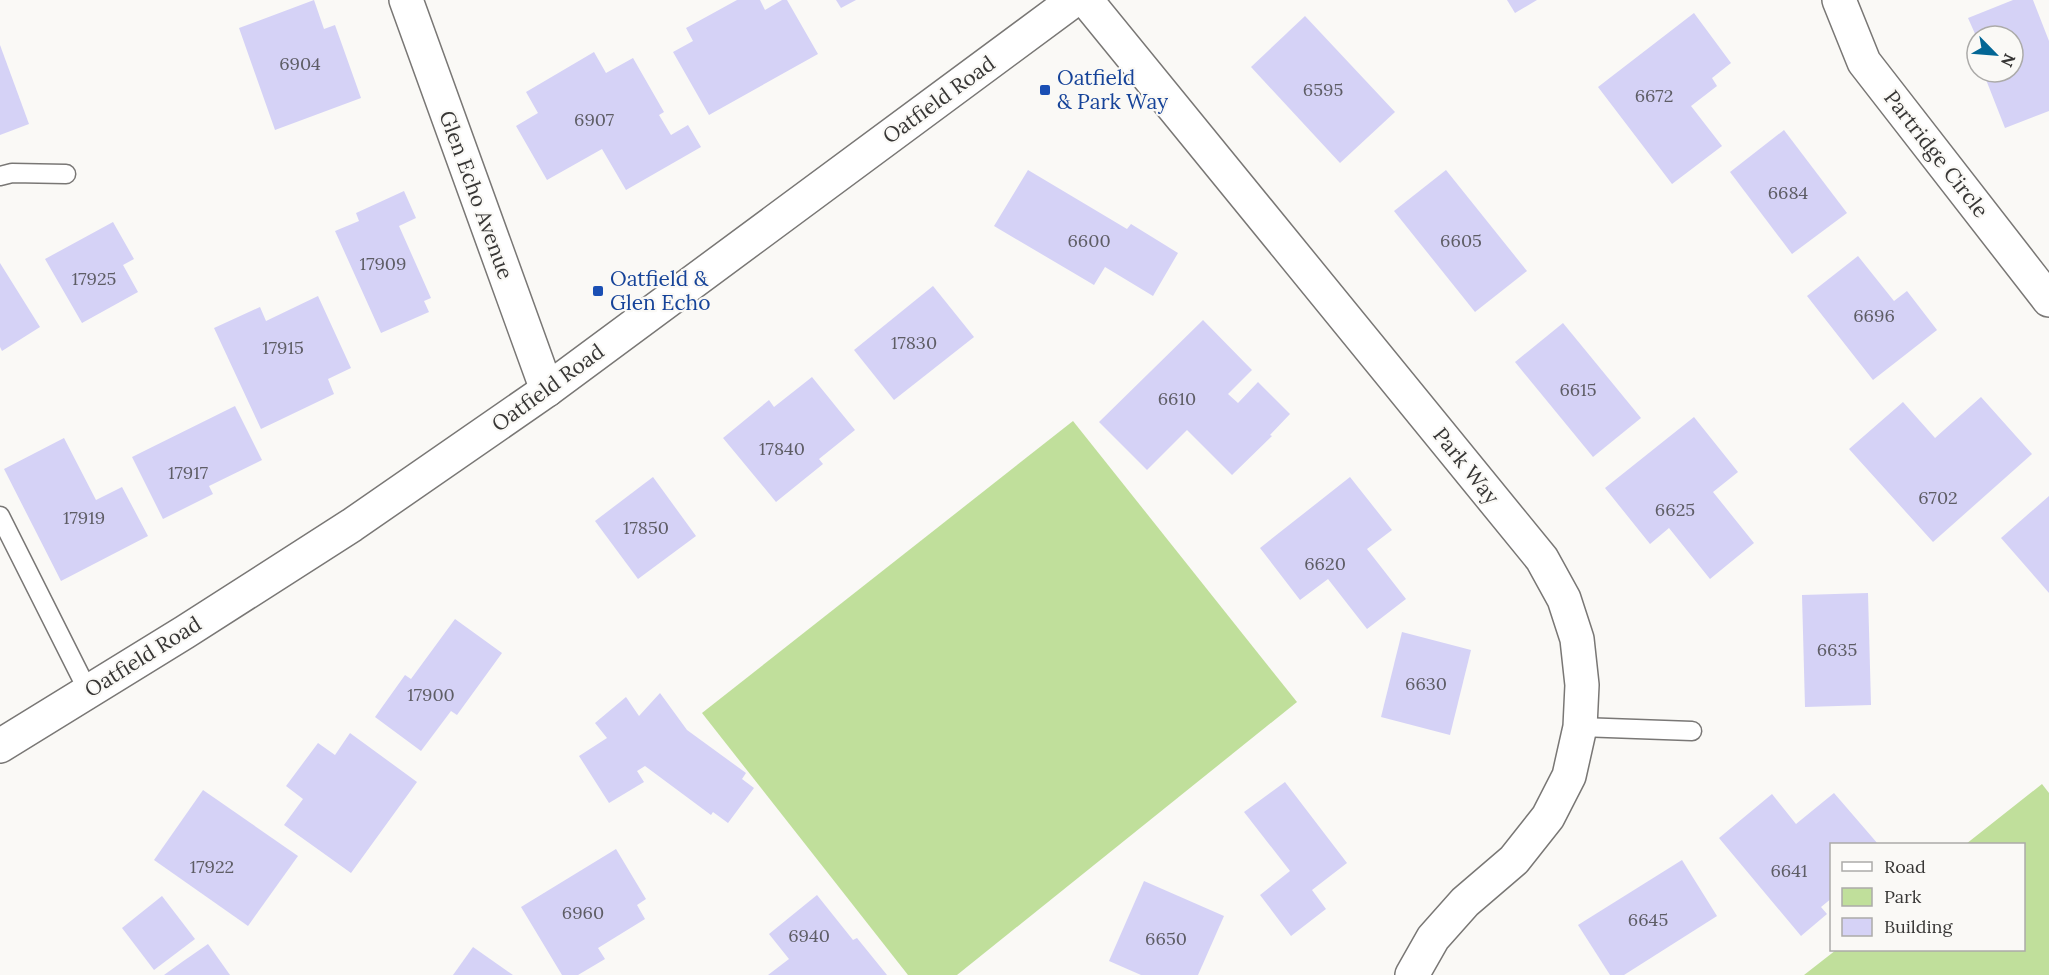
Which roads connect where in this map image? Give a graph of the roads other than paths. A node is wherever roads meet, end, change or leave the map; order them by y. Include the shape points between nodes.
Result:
1 (405, 0) edge
2 (1074, 0) edge
3 (1086, 0) edge
4 (1839, 0) edge
5 (66, 174) dead end
6 (0, 176) edge
7 (2049, 300) edge
8 (547, 390) junction
9 (0, 516) edge
10 (88, 690) junction
11 (1580, 727) junction
12 (1692, 731) dead end
13 (0, 746) edge
14 (1412, 975) edge

1 - 8 street, Glen Echo Avenue
2 - 8 street, Oatfield Road
3 - 11 street, Park Way via 1542,559 1564,599 1577,639 1582,685
4 - 7 street, Partridge Circle via 1863,62
5 - 6 lane via 12,172
8 - 10 street, Oatfield Road via 352,525
9 - 10 lane
10 - 13 street, Oatfield Road
11 - 12 lane
11 - 14 street, Park Way via 1569,776 1548,817 1514,860 1465,902 1433,938

